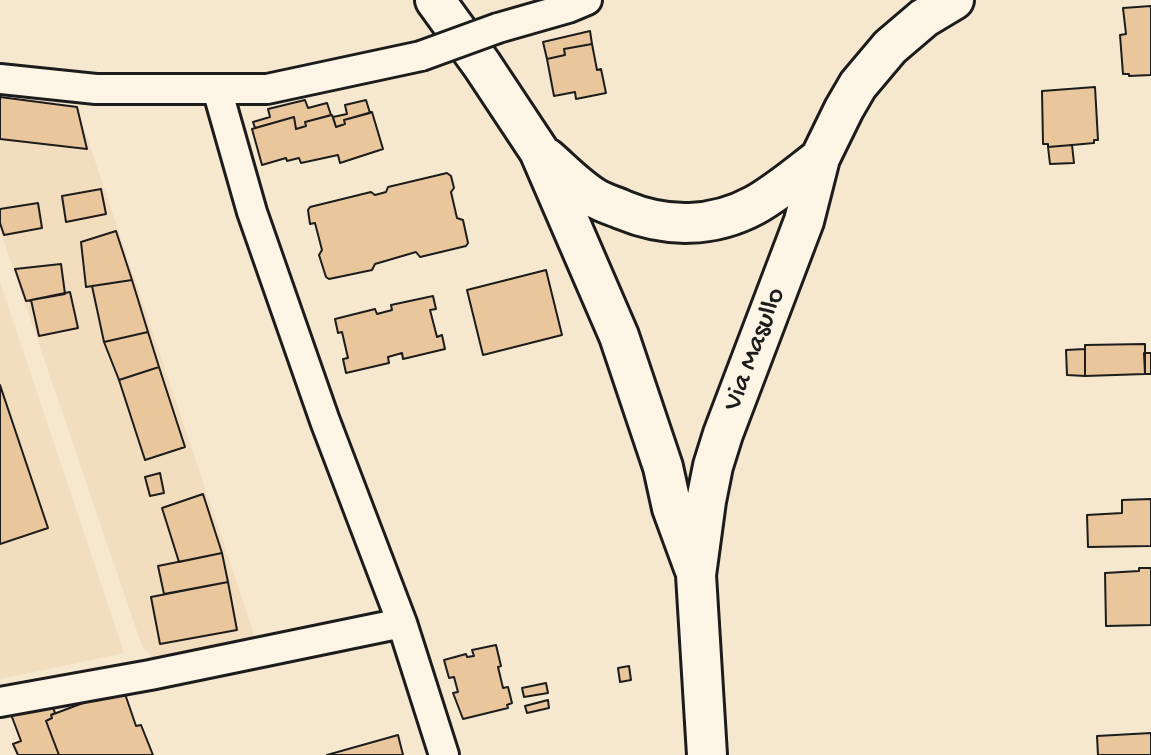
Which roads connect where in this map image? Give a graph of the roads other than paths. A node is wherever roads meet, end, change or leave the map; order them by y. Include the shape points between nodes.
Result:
1 (435, 0) edge
2 (587, 0) edge
3 (954, 0) edge
4 (0, 79) edge
5 (217, 89) junction
6 (539, 151) junction
7 (820, 158) junction
8 (696, 575) junction
9 (402, 623) junction
10 (0, 702) edge
11 (444, 755) edge
12 (707, 755) edge

1 - 6 main road
2 - 5 street, bridge via 421,56 267,89
3 - 7 main road, Via Masullo via 906,31 876,63 858,85
4 - 5 street via 96,89
5 - 9 street via 262,242
6 - 7 main road via 595,198 638,216 685,223 707,222 753,206
6 - 8 main road via 619,336
7 - 8 main road, Via Masullo via 804,221 713,466
8 - 12 main road, Via Masullo
9 - 10 street
9 - 11 street

